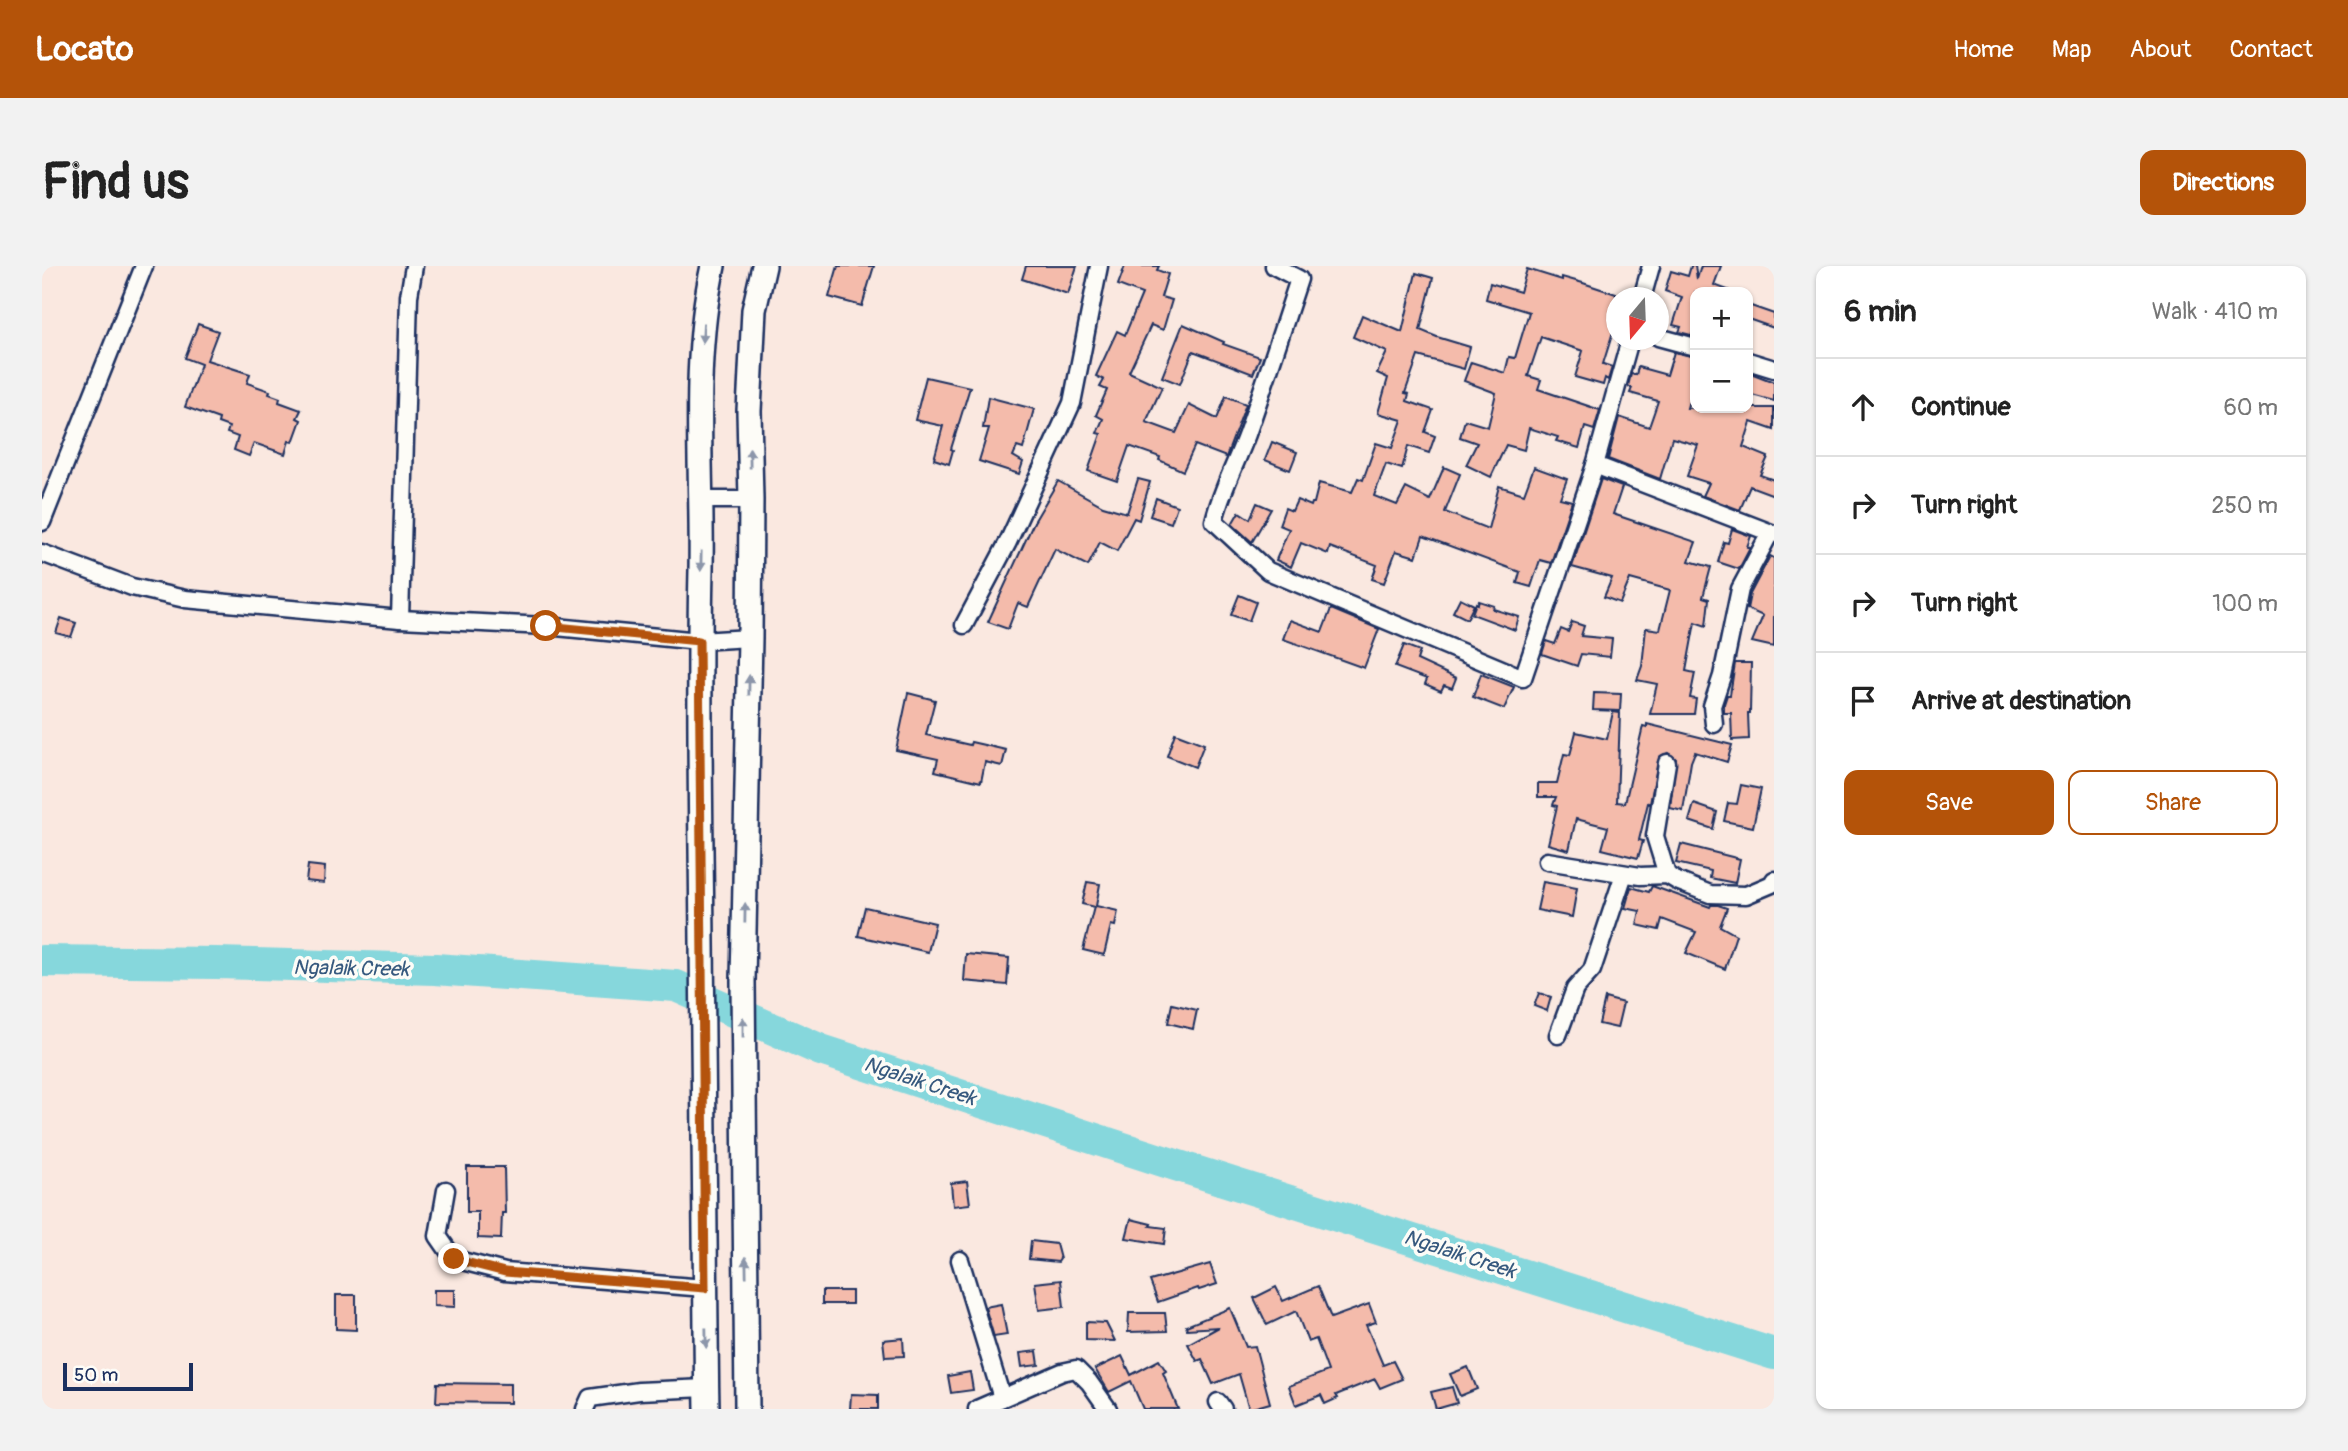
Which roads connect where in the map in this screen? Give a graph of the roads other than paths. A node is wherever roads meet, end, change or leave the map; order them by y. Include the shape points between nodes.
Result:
1 (144, 266) edge
2 (414, 266) edge
3 (713, 266) edge
4 (764, 266) edge
5 (1099, 266) edge
6 (1274, 266) edge
7 (1651, 266) edge
8 (1645, 287) edge
9 (1669, 340) edge
10 (1690, 346) edge
11 (1627, 350) edge
12 (1753, 363) edge
13 (1774, 369) edge
14 (1595, 465) junction
15 (702, 500) junction
16 (751, 500) junction
17 (42, 522) edge
18 (1772, 533) edge
19 (42, 553) edge
20 (400, 619) junction
21 (964, 625) dead end
22 (750, 638) junction
23 (699, 641) junction
24 (1714, 724) dead end
25 (1667, 763) dead end
26 (1547, 861) dead end
27 (1625, 874) junction
28 (1667, 874) junction
29 (1774, 880) edge
30 (1558, 1035) dead end
31 (446, 1190) dead end
32 (960, 1260) dead end
33 (705, 1288) junction
34 (706, 1398) edge
35 (1002, 1398) junction
36 (585, 1409) edge
37 (747, 1409) edge
38 (977, 1409) edge
39 (1108, 1409) edge

1 - 17 street
2 - 20 street via 407,333
3 -> 15 main road via 705,303 702,357
16 -> 4 main road via 753,323
5 - 21 street via 1072,403
6 - 14 street via 1299,279 1214,521 1268,571 1522,678
7 - 8 street
9 - 10 street
11 - 14 street
12 - 13 street
14 - 18 street
15 - 16 street
15 -> 23 main road
16 - 22 main road
18 - 24 street via 1740,589 1712,706
19 - 20 street via 132,587 185,599
20 - 23 street via 546,626
22 - 23 street
37 -> 22 main road via 743,981
23 - 33 main road
25 - 28 street via 1655,836
26 - 27 street
27 - 28 street
27 - 30 street via 1592,970 1575,989
28 - 29 street via 1710,894 1746,895
31 - 33 street via 438,1236 454,1259 505,1272
32 - 35 street
33 -> 34 main road
34 - 36 street via 639,1391 590,1398
35 - 38 street
35 - 39 street via 1076,1369

